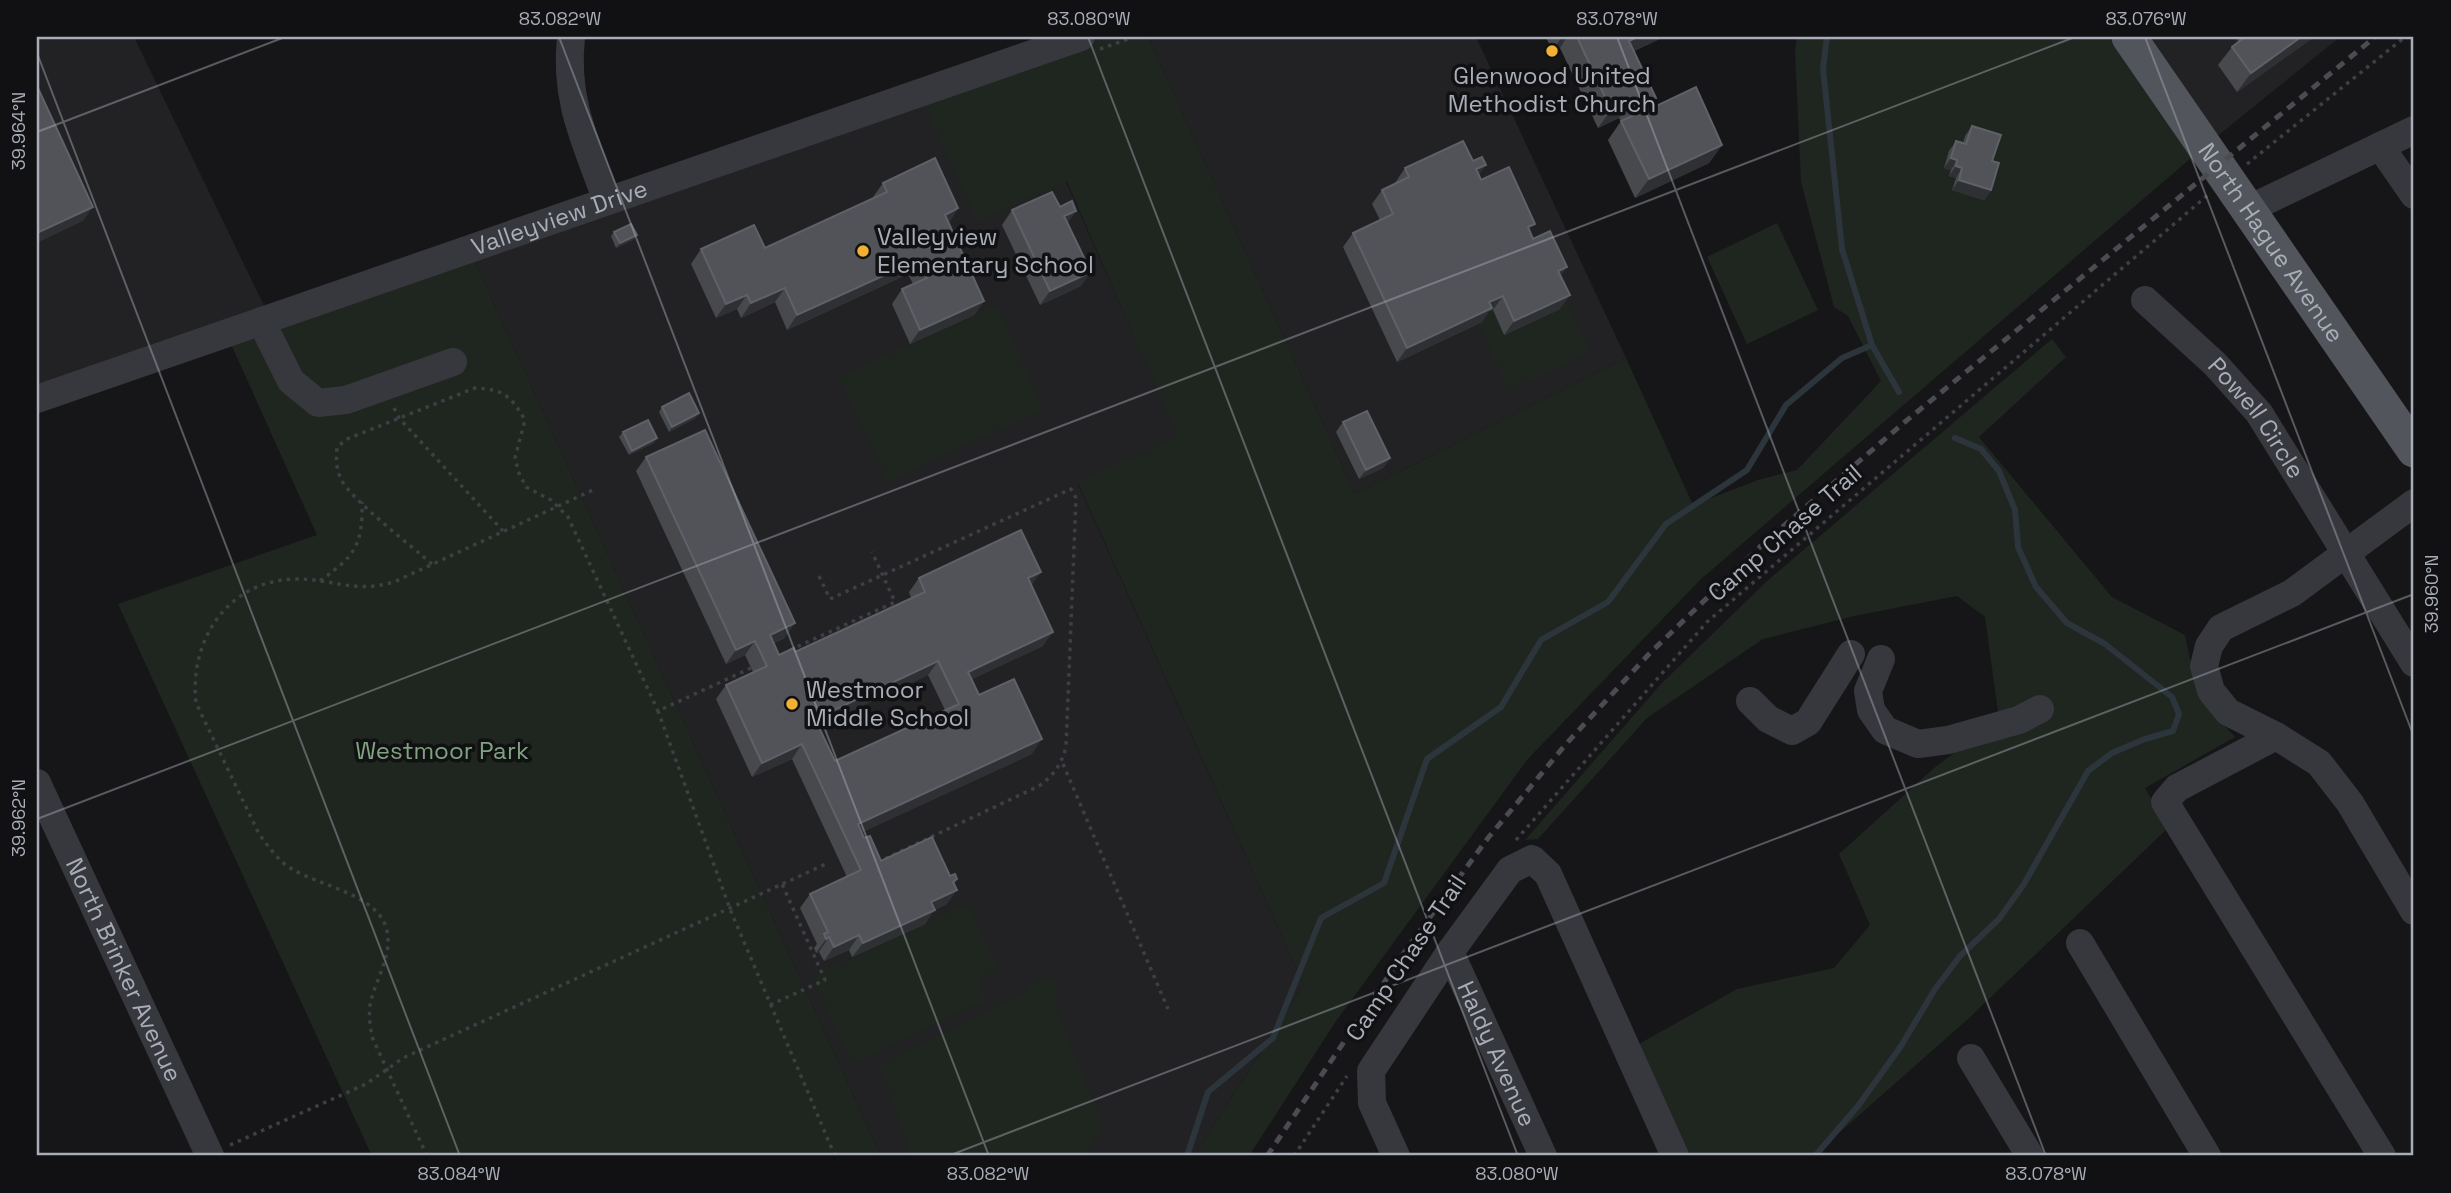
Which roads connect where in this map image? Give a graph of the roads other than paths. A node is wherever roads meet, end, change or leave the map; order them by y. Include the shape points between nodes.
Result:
1 (571, 37) edge
2 (1081, 37) edge
3 (2129, 37) edge
4 (2414, 130) edge
5 (2380, 146) junction
6 (2414, 195) edge
7 (607, 201) junction
8 (2249, 209) junction
9 (2145, 300) dead end
10 (261, 321) junction
11 (453, 362) dead end
12 (37, 399) edge
13 (2413, 446) edge
14 (2414, 503) edge
15 (2346, 554) junction
16 (1851, 654) dead end
17 (1881, 659) dead end
18 (2414, 663) edge
19 (1750, 701) dead end
20 (2040, 709) dead end
21 (2276, 736) junction
22 (37, 783) edge
23 (2414, 911) edge
24 (2080, 943) dead end
25 (1450, 953) junction
26 (1970, 1058) dead end
27 (206, 1155) edge
28 (1396, 1156) edge
29 (1544, 1156) edge
30 (1675, 1156) edge
31 (2030, 1156) edge
32 (2207, 1156) edge
33 (2382, 1156) edge

1 - 7 street via 569,83 575,112
2 - 7 street, Valleyview Drive
3 - 8 main road, North Hague Avenue
4 - 5 street
5 - 6 street
5 - 8 street
7 - 10 street, Valleyview Drive
8 - 13 main road, North Hague Avenue
9 - 15 street, Powell Circle via 2216,364 2259,414
10 - 11 street via 291,381 318,403 346,400
10 - 12 street, Valleyview Drive
14 - 15 street
15 - 18 street, Powell Circle
15 - 21 street via 2291,593 2221,628 2209,646 2204,666 2211,691 2228,712
16 - 19 street via 1808,722 1792,731 1768,719
17 - 20 street via 1868,691 1871,710 1885,730 1918,744 2020,720
21 - 23 street via 2319,763 2350,803
21 - 33 street via 2177,789 2165,802
22 - 27 street, North Brinker Avenue
24 - 32 street
25 - 28 street via 1371,1071 1372,1103
25 - 29 street, Haldy Avenue
25 - 30 street via 1510,870 1532,859 1548,874
26 - 31 street

